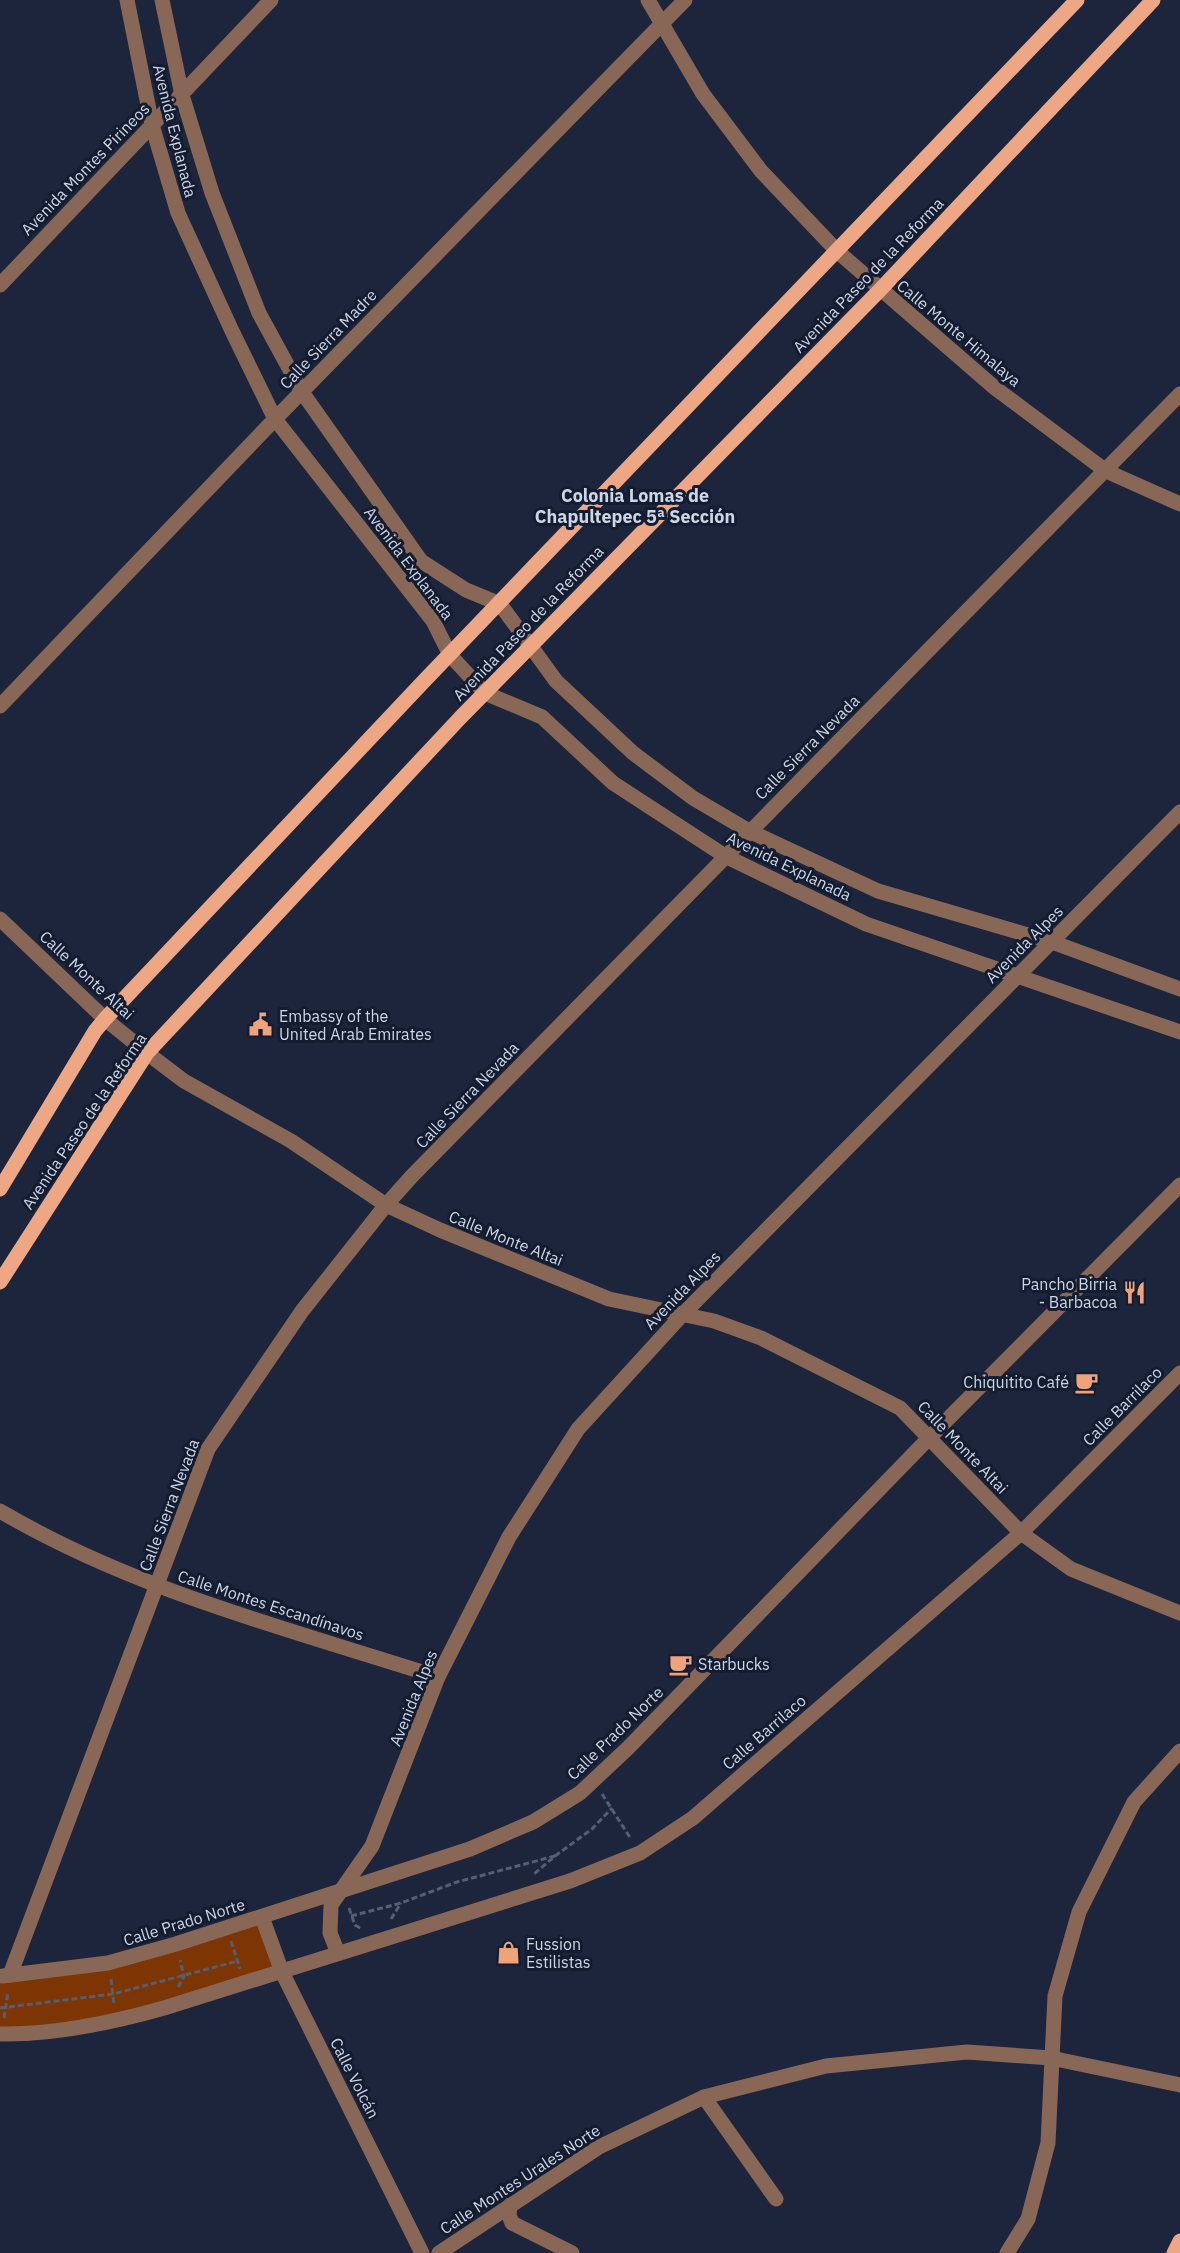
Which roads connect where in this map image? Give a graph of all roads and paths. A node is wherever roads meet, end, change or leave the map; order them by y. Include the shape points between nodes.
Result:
1 (127, 0) edge
2 (162, 0) edge
3 (271, 0) edge
4 (648, 0) edge
5 (685, 0) edge
6 (1077, 0) edge
7 (1153, 0) edge
8 (661, 24) junction
9 (182, 95) junction
10 (152, 125) junction
11 (837, 251) junction
12 (0, 285) edge
13 (879, 291) junction
14 (302, 392) junction
15 (1180, 394) edge
16 (275, 419) junction
17 (1106, 471) junction
18 (1180, 504) edge
19 (500, 604) junction
20 (531, 645) junction
21 (450, 655) junction
22 (485, 693) junction
23 (0, 706) edge
24 (1180, 812) edge
25 (749, 831) junction
26 (725, 856) junction
27 (0, 919) edge
28 (1052, 942) junction
29 (1018, 975) junction
30 (1180, 989) edge
31 (105, 1019) junction
32 (1180, 1032) edge
33 (147, 1053) junction
34 (1180, 1185) edge
35 (0, 1189) edge
36 (386, 1205) junction
37 (0, 1282) edge
38 (682, 1315) junction
39 (1180, 1373) edge
40 (930, 1437) junction
41 (0, 1511) edge
42 (1021, 1533) junction
43 (156, 1587) junction
44 (1180, 1613) edge
45 (438, 1677) junction
46 (1180, 1751) edge
47 (593, 1781) junction
48 (612, 1808) junction
49 (640, 1853) junction
50 (555, 1856) junction
51 (347, 1893) junction
52 (510, 1899) junction
53 (401, 1903) junction
54 (351, 1916) junction
55 (262, 1917) junction
56 (227, 1929) junction
57 (365, 1930) dead end
58 (396, 1935) junction
59 (176, 1944) junction
60 (338, 1953) junction
61 (238, 1961) junction
62 (108, 1963) junction
63 (282, 1972) junction
64 (5, 1976) edge
65 (184, 1977) junction
66 (245, 1985) junction
67 (113, 1994) junction
68 (0, 2008) edge
69 (164, 2008) junction
70 (6, 2009) junction
71 (115, 2022) junction
72 (0, 2034) edge
73 (1051, 2058) junction
74 (1180, 2085) edge
75 (704, 2097) junction
76 (776, 2199) dead end
77 (510, 2205) junction
78 (1180, 2241) edge
79 (422, 2253) edge
80 (439, 2253) edge
81 (572, 2253) edge
82 (1007, 2253) edge
83 (1174, 2253) edge

1 - 10 street, Avenida Explanada
2 - 9 street, Avenida Explanada
3 - 9 street, Avenida Montes Pirineos
4 - 8 street, Calle Monte Himalaya
5 - 8 street, Calle Sierra Madre
6 - 11 main road, Avenida Paseo de la Reforma
7 - 13 main road, Avenida Paseo de la Reforma
8 - 11 street, Calle Monte Himalaya via 704,94 761,171
8 - 14 street, Calle Sierra Madre
9 - 10 street, Avenida Montes Pirineos
9 - 14 street, Avenida Explanada via 212,193 259,313
10 - 12 street, Avenida Montes Pirineos
10 - 16 street, Avenida Explanada via 178,213
11 - 13 street, Calle Monte Himalaya
11 - 19 main road, Avenida Paseo de la Reforma
13 - 17 street, Calle Monte Himalaya via 995,388
13 - 20 main road, Avenida Paseo de la Reforma
14 - 16 street, Calle Sierra Madre
14 - 19 street, Avenida Explanada via 421,561 466,591
15 - 17 street, Calle Sierra Nevada
16 - 21 street, Avenida Explanada via 433,621
16 - 23 street, Calle Sierra Madre
17 - 18 street, Calle Monte Himalaya
17 - 25 street, Calle Sierra Nevada
19 - 20 street, Avenida Explanada
19 - 21 main road, Avenida Paseo de la Reforma
20 - 22 main road, Avenida Paseo de la Reforma
20 - 25 street, Avenida Explanada via 556,681 633,753 693,798
21 - 22 street, Avenida Explanada
21 - 31 main road, Avenida Paseo de la Reforma
22 - 26 street, Avenida Explanada via 542,717 614,783
22 - 33 main road, Avenida Paseo de la Reforma
24 - 28 street, Avenida Alpes
25 - 26 street, Calle Sierra Nevada
25 - 28 street, Avenida Explanada via 879,891
26 - 29 street, Avenida Explanada via 866,924
26 - 36 street, Calle Sierra Nevada
27 - 31 street, Calle Monte Altai
28 - 29 street, Avenida Alpes
28 - 30 street, Avenida Explanada
29 - 32 street, Avenida Explanada
29 - 38 street, Avenida Alpes
31 - 33 street, Calle Monte Altai
31 - 35 main road, Avenida Paseo de la Reforma via 94,1031
33 - 36 street, Calle Monte Altai via 184,1081 291,1141
33 - 37 main road, Avenida Paseo de la Reforma
34 - 40 street, Calle Prado Norte
36 - 38 street, Calle Monte Altai via 609,1299
36 - 43 street, Calle Sierra Nevada via 302,1311 208,1449
38 - 40 street, Calle Monte Altai via 714,1321 761,1338 900,1408
38 - 45 street, Avenida Alpes via 578,1430 509,1537
39 - 42 street, Calle Barrilaco
40 - 42 street, Calle Monte Altai
40 - 47 street, Calle Prado Norte
41 - 43 street, Calle Montes Escandínavos via 39,1534
42 - 44 street, Calle Monte Altai via 1071,1569
42 - 49 street, Calle Barrilaco via 693,1818
43 - 45 street, Calle Montes Escandínavos
43 - 64 street, Calle Sierra Nevada
45 - 51 street, Avenida Alpes via 372,1846
46 - 73 street via 1134,1803 1079,1912 1055,1996
47 - 48 path
47 - 51 street, Calle Prado Norte via 533,1822
48 - 49 path
48 - 50 path via 592,1829
49 - 52 street, Calle Barrilaco via 570,1881
50 - 52 path
50 - 53 path via 458,1882
51 - 54 path
51 - 55 street, Calle Prado Norte
51 - 60 street, Avenida Alpes via 331,1905 329,1918
52 - 58 street, Calle Barrilaco
53 - 54 path
53 - 58 path via 387,1927
54 - 57 path via 355,1925
55 - 56 street, Calle Prado Norte
55 - 63 street, Calle Volcán
56 - 59 street, Calle Prado Norte
56 - 61 path
58 - 60 street, Calle Barrilaco
59 - 62 street, Calle Prado Norte
59 - 65 path
60 - 63 street, Calle Barrilaco
61 - 65 path
61 - 66 path
62 - 64 street, Calle Prado Norte
62 - 67 path
63 - 66 street
63 - 79 street, Calle Volcán
64 - 70 path
65 - 67 path
65 - 69 path
66 - 69 street
67 - 70 path
67 - 71 path
68 - 70 path
69 - 71 street
70 - 72 path
71 - 72 street via 24,2035
73 - 74 street, Calle Montes Urales Norte
73 - 75 street, Calle Montes Urales Norte via 967,2052 826,2066
73 - 82 street via 1048,2143 1028,2219
75 - 76 street
75 - 77 street, Calle Montes Urales Norte via 599,2147
77 - 80 street, Calle Montes Urales Norte
77 - 81 street via 512,2223
78 - 83 main road

